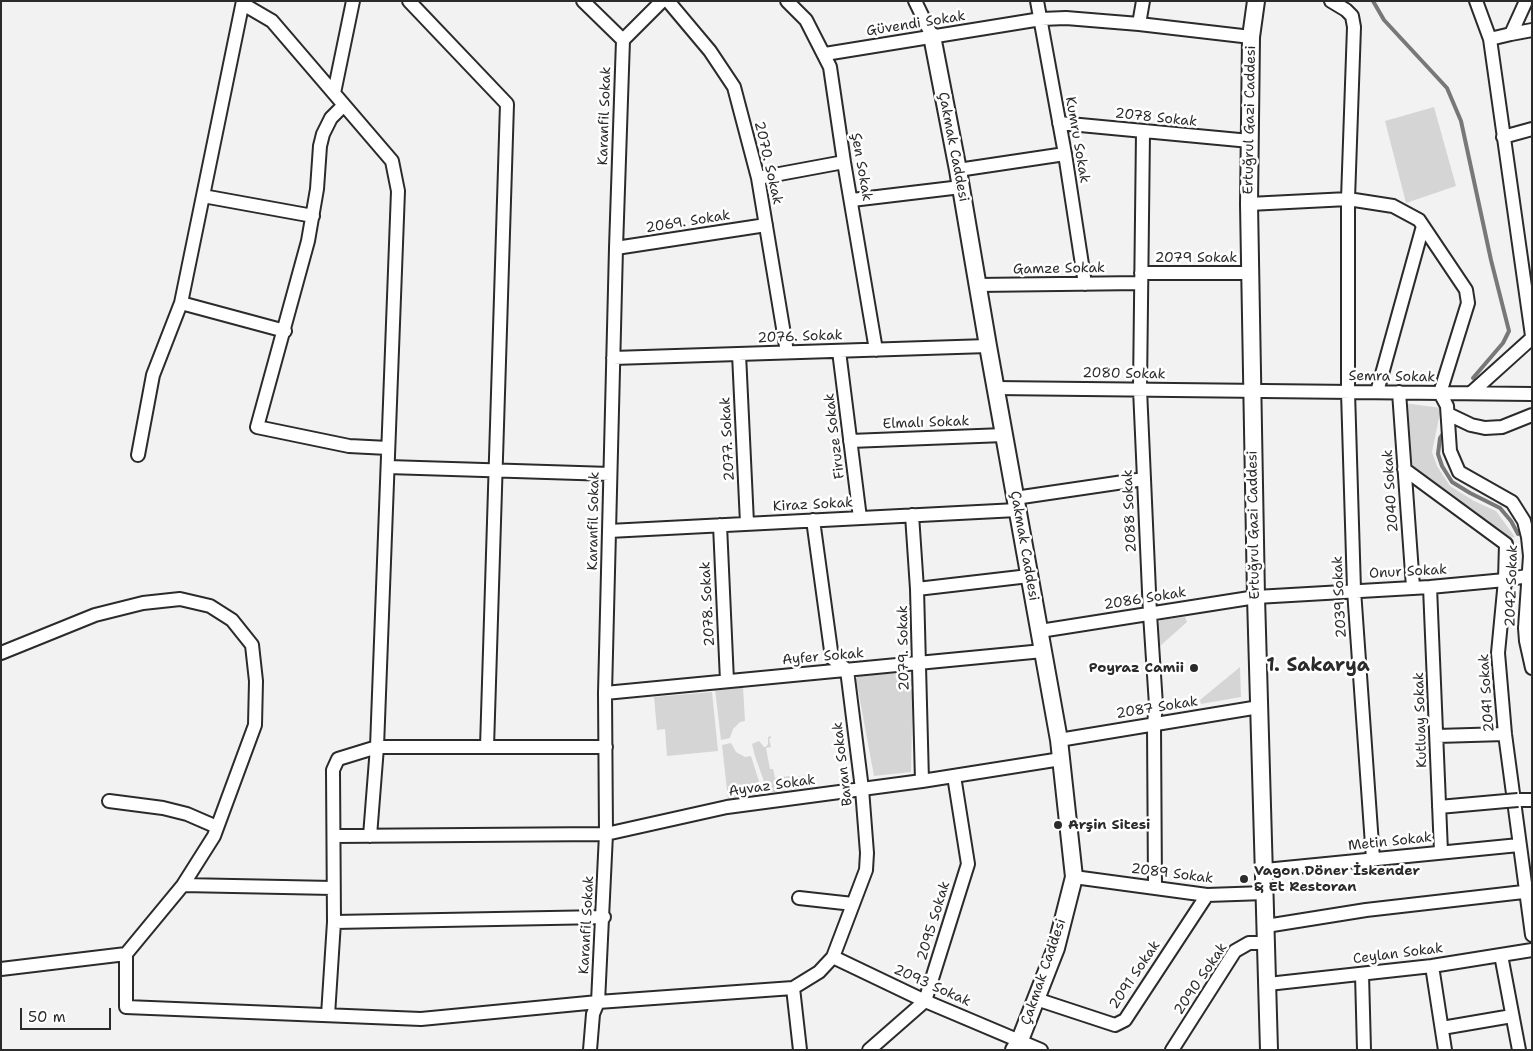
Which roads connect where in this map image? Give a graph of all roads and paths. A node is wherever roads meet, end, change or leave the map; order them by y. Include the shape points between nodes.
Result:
1 (353, 1) edge
2 (583, 1) edge
3 (662, 1) edge
4 (668, 1) edge
5 (787, 1) edge
6 (914, 1) edge
7 (1037, 1) edge
8 (1143, 1) edge
9 (1256, 1) edge
10 (1332, 1) edge
11 (1476, 1) edge
12 (1526, 1) edge
13 (243, 3) edge
14 (415, 3) edge
15 (1041, 19) junction
16 (1139, 24) junction
17 (1532, 30) edge
18 (1511, 34) junction
19 (932, 36) junction
20 (1251, 37) junction
21 (1490, 39) junction
22 (623, 40) junction
23 (824, 54) junction
24 (334, 93) junction
25 (344, 104) junction
26 (1059, 123) junction
27 (1532, 129) edge
28 (1143, 132) junction
29 (1503, 137) junction
30 (1250, 141) junction
31 (1065, 154) junction
32 (844, 162) junction
33 (958, 170) junction
34 (758, 178) junction
35 (960, 187) junction
36 (203, 196) junction
37 (1348, 199) junction
38 (852, 200) junction
39 (1249, 204) junction
40 (313, 216) junction
41 (766, 225) junction
42 (1423, 226) junction
43 (616, 248) junction
44 (1250, 273) junction
45 (1141, 278) junction
46 (1085, 284) junction
47 (977, 285) junction
48 (181, 304) junction
49 (284, 331) junction
50 (1532, 337) edge
51 (988, 346) junction
52 (876, 350) junction
53 (840, 351) junction
54 (787, 352) junction
55 (739, 354) junction
56 (613, 358) junction
57 (995, 388) junction
58 (1140, 389) junction
59 (1252, 391) junction
60 (1348, 392) junction
61 (1377, 392) junction
62 (1399, 392) junction
63 (1440, 393) junction
64 (1471, 393) junction
65 (1532, 394) edge
66 (1448, 414) junction
67 (1532, 415) edge
68 (1004, 435) junction
69 (850, 441) junction
70 (388, 448) junction
71 (138, 455) dead end
72 (388, 466) junction
73 (1404, 469) junction
74 (495, 470) junction
75 (610, 474) junction
76 (1144, 479) junction
77 (1016, 504) junction
78 (912, 515) junction
79 (860, 518) junction
80 (813, 520) junction
81 (1528, 520) edge
82 (747, 523) junction
83 (720, 525) junction
84 (609, 531) junction
85 (1029, 576) junction
86 (1530, 576) edge
87 (1505, 580) junction
88 (1430, 586) junction
89 (1413, 588) junction
90 (917, 589) junction
91 (1354, 590) junction
92 (1256, 597) junction
93 (1150, 614) junction
94 (1528, 627) edge
95 (1040, 631) junction
96 (1043, 652) junction
97 (1, 653) edge
98 (919, 663) junction
99 (1532, 668) edge
100 (847, 670) junction
101 (727, 681) junction
102 (605, 693) junction
103 (1259, 707) junction
104 (1154, 724) junction
105 (1505, 734) junction
106 (1437, 736) junction
107 (1059, 740) junction
108 (486, 747) junction
109 (606, 747) junction
110 (376, 748) junction
111 (1061, 759) junction
112 (954, 776) junction
113 (922, 781) junction
114 (862, 789) junction
115 (1532, 800) edge
116 (109, 801) dead end
117 (1440, 807) junction
118 (217, 827) junction
119 (606, 834) junction
120 (334, 836) junction
121 (370, 836) junction
122 (1519, 845) junction
123 (1442, 852) junction
124 (1373, 860) junction
125 (1265, 870) junction
126 (1074, 877) junction
127 (183, 885) junction
128 (334, 888) junction
129 (1155, 888) junction
130 (1529, 891) edge
131 (1265, 893) junction
132 (1207, 895) junction
133 (799, 898) dead end
134 (853, 904) junction
135 (604, 917) junction
136 (334, 922) junction
137 (1266, 926) junction
138 (1532, 935) edge
139 (1266, 943) junction
140 (1532, 950) edge
141 (126, 954) junction
142 (1501, 955) junction
143 (833, 957) junction
144 (1432, 966) junction
145 (1, 969) edge
146 (1362, 974) junction
147 (1268, 984) junction
148 (793, 988) junction
149 (1036, 1000) junction
150 (926, 1001) junction
151 (598, 1002) junction
152 (328, 1015) junction
153 (1512, 1016) junction
154 (1442, 1028) junction
155 (1017, 1045) edge
156 (590, 1050) edge
157 (800, 1050) edge
158 (869, 1050) edge
159 (1041, 1050) edge
160 (1172, 1050) edge
161 (1269, 1050) edge
162 (1364, 1050) edge
163 (1445, 1050) edge
164 (1519, 1050) edge

1 - 24 street
2 - 22 street
3 - 22 street
4 - 34 street, 2070. Sokak via 710,51 734,87
5 - 23 street, Şen Sokak via 806,20
6 - 19 street
7 - 15 street, Kumru Sokak
8 - 16 street
9 - 20 main road, Ertuğrul Gazi Caddesi
10 - 37 street, 2039 Sokak via 1352,16 1354,27
11 - 21 street
12 - 18 street
13 - 24 street via 272,21
13 - 36 street
14 - 74 street via 507,104
15 - 16 street, Güvendi Sokak
15 - 19 street, Güvendi Sokak
15 - 26 street, Kumru Sokak
16 - 20 street, Güvendi Sokak
17 - 18 street
18 - 21 street
19 - 23 street, Güvendi Sokak
19 - 33 main road, Çakmak Caddesi
20 - 30 main road, Ertuğrul Gazi Caddesi
21 - 29 street
22 - 43 street, Karanfil Sokak
23 - 32 street, Şen Sokak via 830,67
24 - 25 street
25 - 40 street via 331,118 323,134
25 - 70 street via 392,162 398,191
26 - 28 street, 2078 Sokak
26 - 31 street, Kumru Sokak
27 - 29 street
28 - 30 street, 2078 Sokak
28 - 45 street, 2088 Sokak
29 - 50 street
30 - 39 main road, Ertuğrul Gazi Caddesi
31 - 33 street
31 - 46 street, Kumru Sokak
32 - 34 street
32 - 38 street, Şen Sokak
33 - 35 main road, Çakmak Caddesi
34 - 41 street, 2070. Sokak
35 - 38 street
35 - 47 main road, Çakmak Caddesi
36 - 40 street
36 - 48 street
37 - 39 street
37 - 42 street via 1393,206 1419,220
37 - 60 street, 2039 Sokak
38 - 52 street, Şen Sokak
39 - 44 main road, Ertuğrul Gazi Caddesi
40 - 49 street
41 - 43 street, 2069. Sokak
41 - 54 street, 2070. Sokak
42 - 61 street
42 - 63 street via 1466,290 1468,304
43 - 56 street, Karanfil Sokak
44 - 45 street, 2079 Sokak
44 - 59 main road, Ertuğrul Gazi Caddesi
45 - 46 street, Gamze Sokak
45 - 58 street, 2088 Sokak
46 - 47 street, Gamze Sokak
47 - 51 main road, Çakmak Caddesi
48 - 49 street
48 - 71 street via 153,375
49 - 70 street via 257,427 349,446
50 - 64 street
51 - 52 street, 2076. Sokak
51 - 57 main road, Çakmak Caddesi
52 - 53 street, 2076. Sokak
53 - 54 street, 2076. Sokak
53 - 69 street, Firuze Sokak
54 - 55 street, 2076. Sokak
55 - 56 street, 2076. Sokak
55 - 82 street, 2077. Sokak
56 - 75 street, Karanfil Sokak
57 - 58 street, 2080 Sokak
57 - 68 main road, Çakmak Caddesi
58 - 59 street, 2080 Sokak
58 - 76 street, 2088 Sokak
59 - 60 street, Semra Sokak
59 - 92 main road, Ertuğrul Gazi Caddesi
60 - 61 street, Semra Sokak
60 - 91 street, 2039 Sokak
61 - 62 street, Semra Sokak
62 - 63 street, Semra Sokak
62 - 73 street, 2040 Sokak
63 - 64 street, Semra Sokak
63 - 66 street, 2042 Sokak
64 - 65 street, Semra Sokak
66 - 67 street via 1470,425 1485,428 1502,426
66 - 81 street, 2042 Sokak via 1450,451 1459,472 1512,502
68 - 69 street, Elmalı Sokak
68 - 77 main road, Çakmak Caddesi
69 - 79 street, Firuze Sokak
70 - 72 street
72 - 74 street
72 - 110 street
73 - 87 street, 2041 Sokak via 1506,544
73 - 89 street, 2040 Sokak
74 - 75 street
74 - 108 street
75 - 84 street, Karanfil Sokak
76 - 77 street, Kiraz Sokak
76 - 93 street, 2088 Sokak
77 - 78 street, Kiraz Sokak
77 - 85 main road, Çakmak Caddesi
78 - 79 street, Kiraz Sokak
78 - 90 street, 2079. Sokak
79 - 80 street, Kiraz Sokak
80 - 82 street, Kiraz Sokak
80 - 100 street via 832,658
81 - 86 street, 2042 Sokak
82 - 83 street, Kiraz Sokak
83 - 84 street, Kiraz Sokak
83 - 101 street, 2078. Sokak
84 - 102 street, Karanfil Sokak
85 - 90 street
85 - 95 main road, Çakmak Caddesi
86 - 87 street, Onur Sokak
86 - 94 street, 2042 Sokak
87 - 88 street, Onur Sokak
87 - 105 street, 2041 Sokak via 1498,653
88 - 89 street, Onur Sokak
88 - 106 street, Kutluay Sokak
89 - 91 street, Onur Sokak
90 - 98 street, 2079. Sokak
91 - 92 street, Onur Sokak
91 - 124 street, 2039 Sokak
92 - 93 street, 2086 Sokak
92 - 103 main road, Ertuğrul Gazi Caddesi
93 - 95 street, 2086 Sokak
93 - 104 street, 2088 Sokak via 1156,705
94 - 99 street, 2042 Sokak
95 - 96 main road, Çakmak Caddesi
96 - 98 street, Ayfer Sokak
96 - 107 main road, Çakmak Caddesi
97 - 118 street via 95,615 143,603 180,599 210,606 232,620 252,646 256,681 254,725
98 - 100 street, Ayfer Sokak
98 - 113 street, 2079. Sokak
100 - 101 street, Ayfer Sokak
100 - 114 street, Baran Sokak
101 - 102 street, Ayfer Sokak
102 - 109 street, Karanfil Sokak
103 - 104 street, 2087 Sokak
103 - 125 main road, Ertuğrul Gazi Caddesi
104 - 107 street, 2087 Sokak
104 - 129 street, 2088 Sokak
105 - 106 street
105 - 122 street, 2041 Sokak
106 - 117 street, Kutluay Sokak
107 - 111 main road, Çakmak Caddesi
108 - 109 street
108 - 110 street
109 - 119 street, Karanfil Sokak
110 - 120 street via 338,759 333,770
110 - 121 street
111 - 112 street, Ayvaz Sokak
111 - 126 main road, Çakmak Caddesi
112 - 113 street, Ayvaz Sokak
112 - 150 street, 2095 Sokak via 968,864
113 - 114 street, Ayvaz Sokak
114 - 119 street, Ayvaz Sokak via 727,807
114 - 134 street, Baran Sokak via 866,870
115 - 117 street
116 - 118 street via 179,812
117 - 123 street, Kutluay Sokak
118 - 127 street
119 - 121 street, Ayvaz Sokak
119 - 135 street, Karanfil Sokak
120 - 121 street, Ayvaz Sokak
120 - 128 street
122 - 123 street, Metin Sokak
122 - 130 street, 2041 Sokak
123 - 124 street, Metin Sokak
124 - 125 street, Metin Sokak
125 - 131 main road, Ertuğrul Gazi Caddesi
126 - 129 street, 2089 Sokak
126 - 149 main road, Çakmak Caddesi via 1056,948
127 - 128 street
127 - 141 street
128 - 136 street
129 - 132 street, 2089 Sokak
130 - 137 street via 1366,910
130 - 138 street, 2041 Sokak
131 - 132 street, 2089 Sokak
131 - 137 main road, Ertuğrul Gazi Caddesi
132 - 149 street, 2091 Sokak via 1125,1020 1115,1025
133 - 134 street
134 - 143 street, Baran Sokak
135 - 136 street
135 - 151 street, Karanfil Sokak
136 - 152 street
137 - 139 main road, Ertuğrul Gazi Caddesi
139 - 147 main road, Ertuğrul Gazi Caddesi
139 - 160 street, 2090 Sokak via 1249,943 1235,951
140 - 142 street, Ceylan Sokak
141 - 145 street
141 - 152 street via 126,1007
142 - 144 street, Ceylan Sokak
142 - 153 street
143 - 148 street, Baran Sokak via 820,972
143 - 150 street, 2093 Sokak
144 - 146 street, Ceylan Sokak
144 - 154 street
146 - 147 street, Ceylan Sokak
146 - 162 street
147 - 161 main road, Ertuğrul Gazi Caddesi
148 - 151 street
148 - 157 street
149 - 155 main road, Çakmak Caddesi
150 - 155 street, 2093 Sokak
150 - 158 street
151 - 152 street via 421,1019
151 - 156 street, Karanfil Sokak via 593,1014
153 - 154 street
153 - 164 street
154 - 163 street
155 - 159 street, 2093 Sokak

